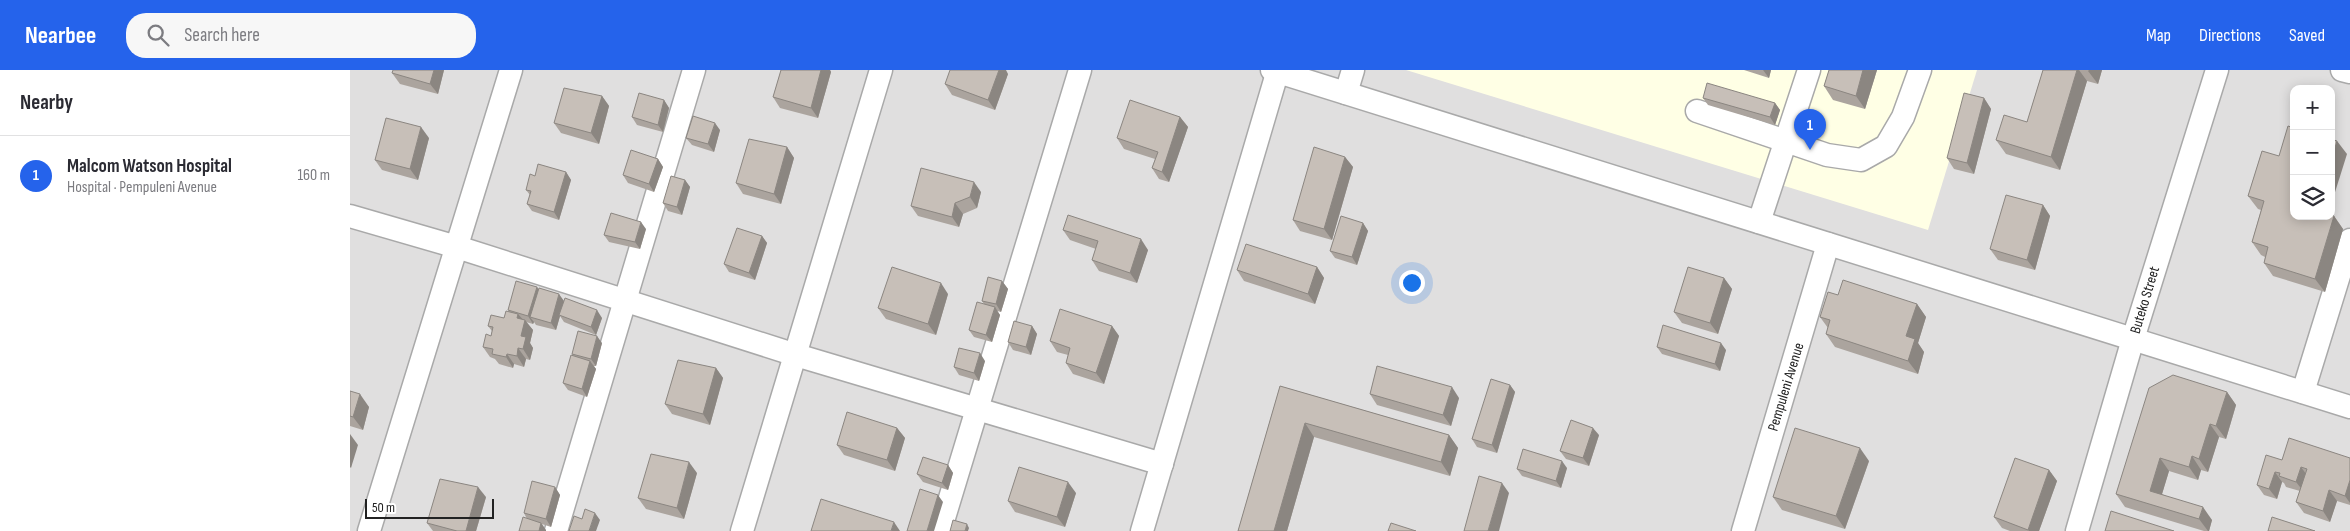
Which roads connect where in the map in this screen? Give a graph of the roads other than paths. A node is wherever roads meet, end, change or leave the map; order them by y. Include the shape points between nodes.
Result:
1 (511, 70) edge
2 (694, 70) edge
3 (881, 70) edge
4 (1080, 70) edge
5 (1276, 70) edge
6 (1352, 70) edge
7 (1809, 70) edge
8 (1920, 70) edge
9 (2217, 70) edge
10 (2342, 70) edge
11 (2350, 72) edge
12 (1346, 93) junction
13 (1697, 111) dead end
14 (1786, 141) junction
15 (350, 216) edge
16 (1760, 222) junction
17 (2350, 240) edge
18 (1828, 244) junction
19 (457, 247) junction
20 (625, 301) junction
21 (2133, 339) junction
22 (796, 355) junction
23 (2303, 392) junction
24 (2350, 407) edge
25 (977, 408) junction
26 (1162, 464) junction
27 (369, 531) edge
28 (556, 531) edge
29 (742, 531) edge
30 (940, 531) edge
31 (1142, 531) edge
32 (1743, 531) edge
33 (2077, 531) edge

1 - 19 street
2 - 20 street
3 - 22 street
4 - 25 street
5 - 12 street
5 - 26 street
6 - 12 street
7 - 14 street
8 - 14 street via 1903,117 1886,146 1861,160 1827,154
9 - 21 street, Buteko Street
10 - 11 street
12 - 16 street
13 - 14 street
14 - 16 street
15 - 19 street
16 - 18 street
17 - 23 street
18 - 21 street
18 - 32 street, Pempuleni Avenue
19 - 20 street
19 - 27 street
20 - 22 street
20 - 28 street
21 - 23 street
21 - 33 street, Buteko Street
22 - 25 street
22 - 29 street
23 - 24 street
25 - 26 street
25 - 30 street
26 - 31 street

